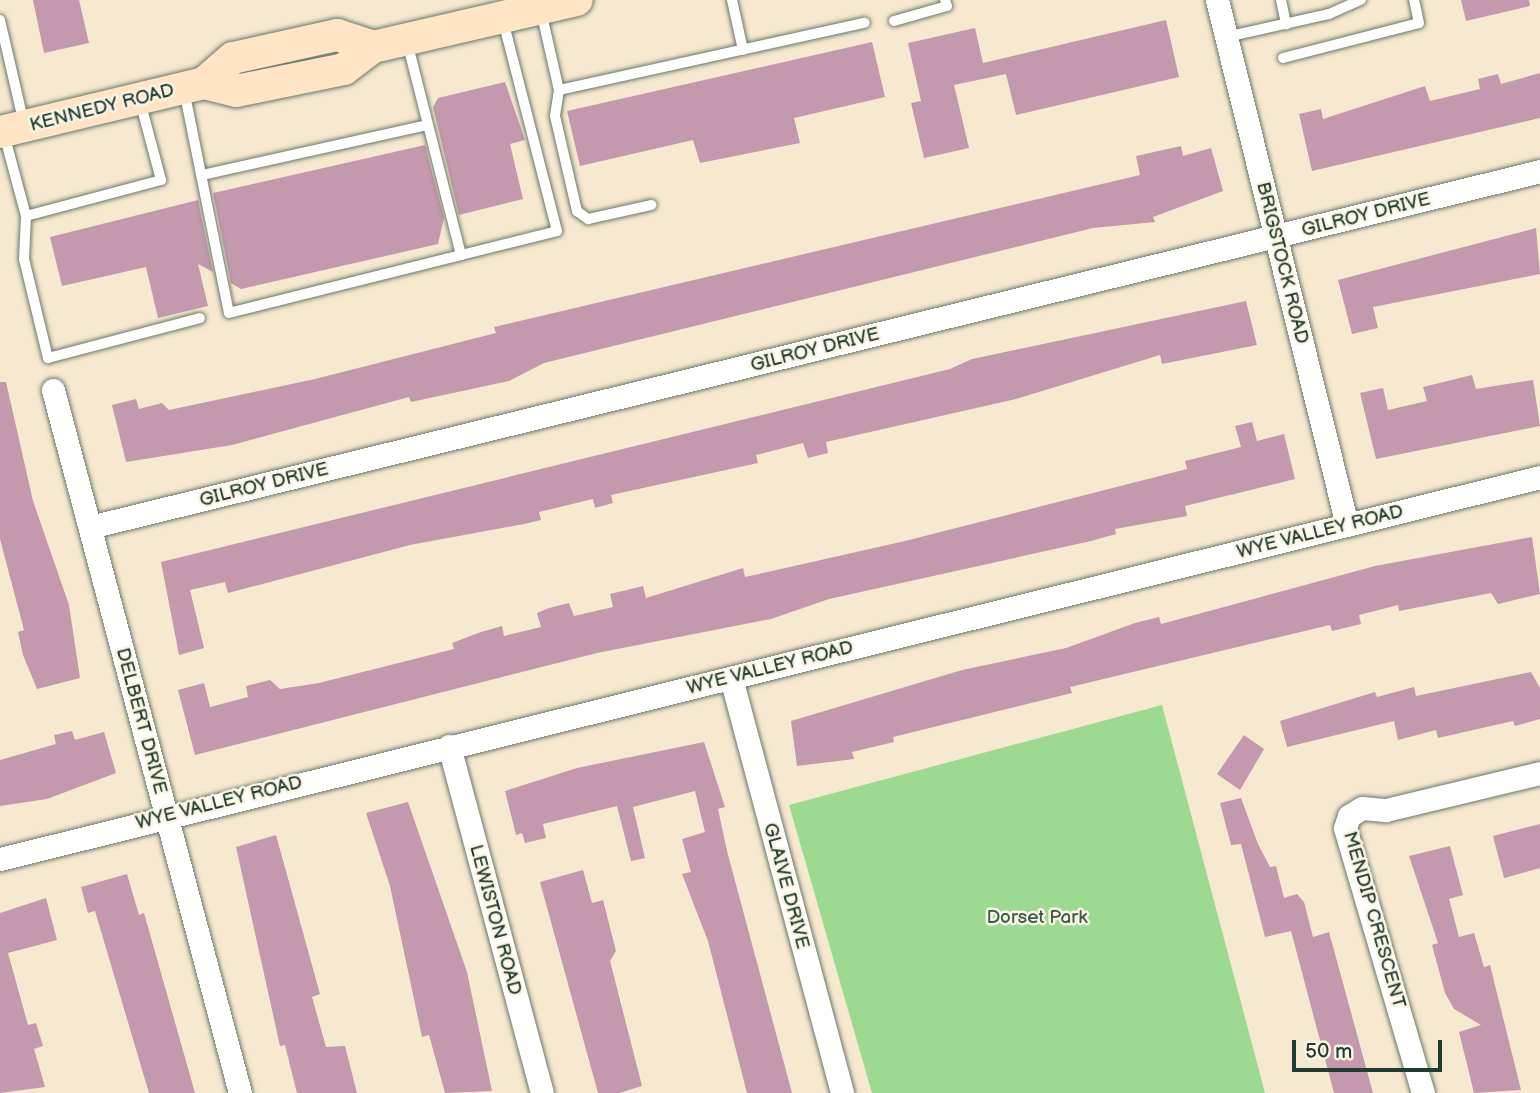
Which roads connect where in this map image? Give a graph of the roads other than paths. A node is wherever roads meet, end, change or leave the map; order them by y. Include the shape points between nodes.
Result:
1 (577, 0) edge
2 (732, 0) edge
3 (945, 0) edge
4 (1217, 0) edge
5 (1281, 0) edge
6 (1361, 0) edge
7 (1414, 0) edge
8 (540, 8) junction
9 (502, 17) junction
10 (0, 20) edge
11 (894, 21) dead end
12 (865, 23) dead end
13 (1286, 24) junction
14 (1226, 37) junction
15 (406, 39) junction
16 (743, 50) junction
17 (1283, 58) dead end
18 (194, 85) junction
19 (559, 90) junction
20 (139, 98) junction
21 (428, 125) junction
22 (10, 130) edge
23 (1540, 171) edge
24 (202, 175) junction
25 (651, 205) dead end
26 (26, 216) junction
27 (1278, 237) junction
28 (461, 255) junction
29 (200, 318) dead end
30 (52, 390) dead end
31 (1540, 477) edge
32 (1347, 525) junction
33 (90, 527) junction
34 (731, 678) junction
35 (449, 747) junction
36 (1540, 773) edge
37 (167, 815) junction
38 (0, 859) edge
39 (240, 1093) edge
40 (542, 1093) edge
41 (842, 1093) edge
42 (1423, 1093) edge

1 - 8 main road, KENNEDY ROAD
2 - 16 lane
3 - 11 lane via 947,6
4 - 14 street, BRIGSTOCK ROAD
5 - 13 lane
6 - 13 lane via 1356,7
7 - 17 lane via 1419,23
8 - 9 main road, KENNEDY ROAD
8 - 19 lane
9 - 15 main road, KENNEDY ROAD
9 - 28 lane via 557,231
10 - 22 lane
12 - 16 lane
13 - 14 lane
14 - 27 street, BRIGSTOCK ROAD
15 - 18 main road, KENNEDY ROAD via 373,47 337,35 233,58
15 - 21 lane
16 - 19 lane
18 - 20 main road, KENNEDY ROAD
18 - 24 lane
19 - 25 lane via 555,116 582,218
20 - 22 main road, KENNEDY ROAD
20 - 26 lane via 161,180
21 - 24 lane
21 - 28 lane
22 - 26 lane
23 - 27 street, GILROY DRIVE
24 - 28 lane via 201,197 229,313
26 - 29 lane via 23,259 48,358
27 - 32 street, BRIGSTOCK ROAD
27 - 33 street, GILROY DRIVE
30 - 33 street, DELBERT DRIVE
31 - 32 street, WYE VALLEY ROAD
32 - 34 street, WYE VALLEY ROAD
33 - 37 street, DELBERT DRIVE
34 - 35 street, WYE VALLEY ROAD
34 - 41 street, GLAIVE DRIVE
35 - 37 street, WYE VALLEY ROAD
35 - 40 street, LEWISTON ROAD
36 - 42 street, MENDIP CRESCENT via 1386,810 1362,808 1349,816 1345,828
37 - 38 street, WYE VALLEY ROAD
37 - 39 street, DELBERT DRIVE

